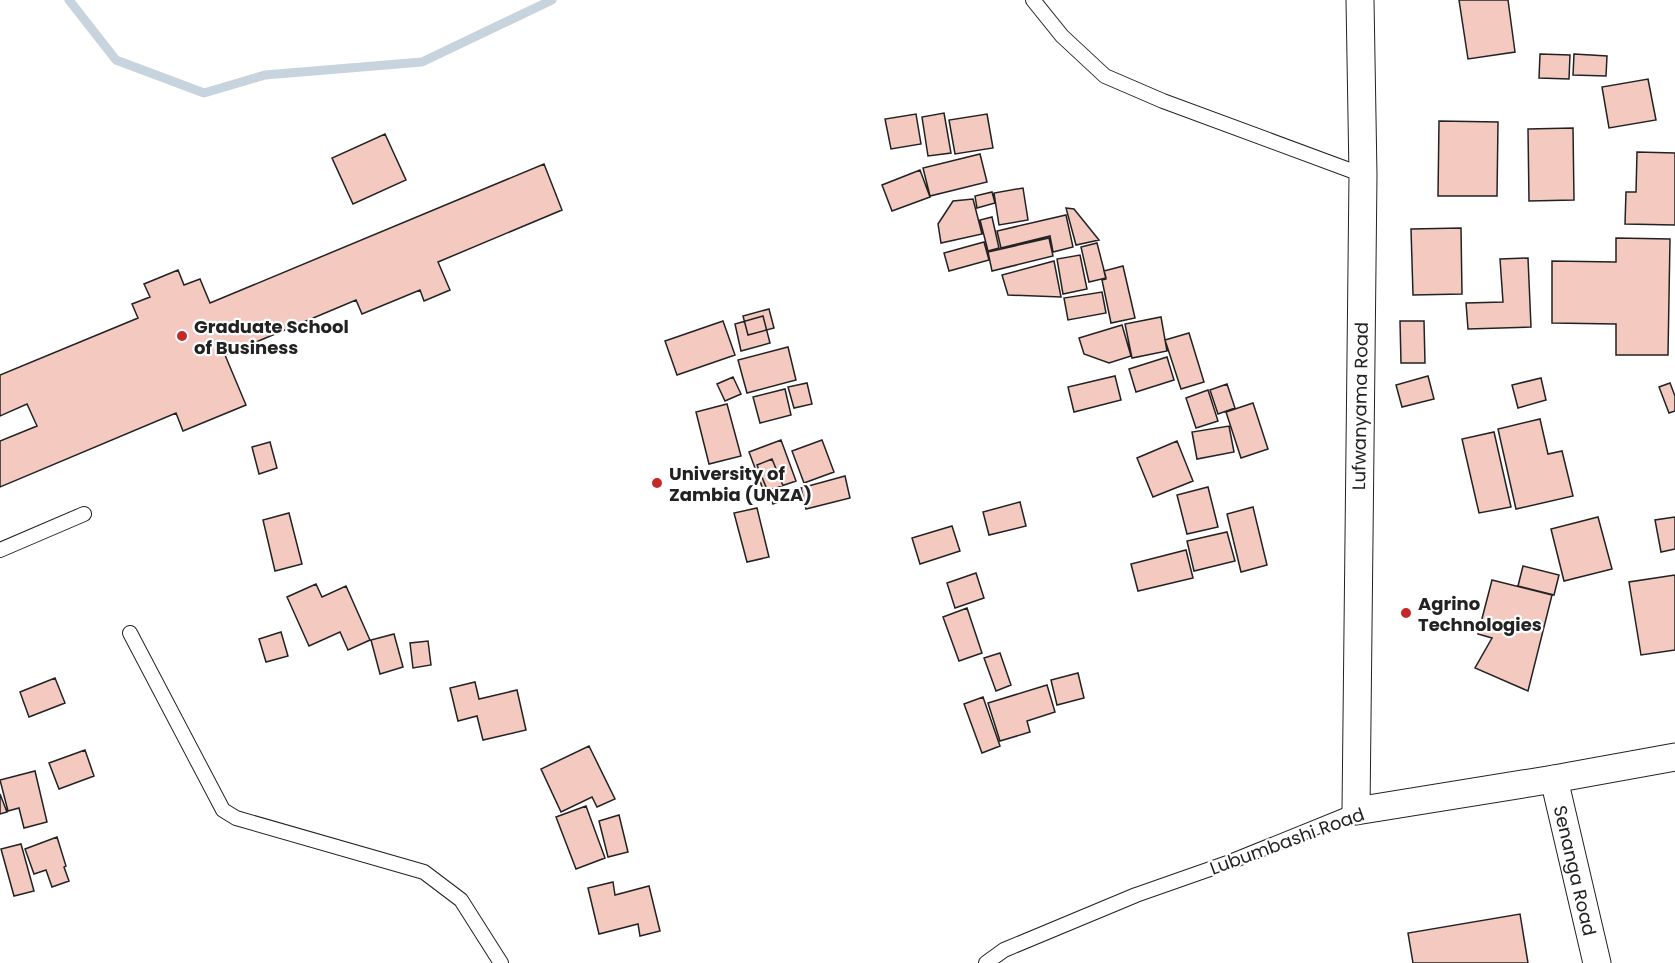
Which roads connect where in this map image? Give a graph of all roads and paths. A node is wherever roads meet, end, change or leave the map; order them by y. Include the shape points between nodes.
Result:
1 (1033, 0) edge
2 (1360, 0) edge
3 (1363, 175) junction
4 (84, 514) dead end
5 (0, 550) edge
6 (130, 633) dead end
7 (1675, 757) edge
8 (1554, 779) junction
9 (1356, 812) junction
10 (501, 963) edge
11 (986, 963) edge
12 (1597, 963) edge

1 - 3 lane via 1062,36 1105,76
2 - 3 street, Lufwanyama Road
3 - 9 street, Lufwanyama Road
4 - 5 lane
6 - 10 lane via 223,810 245,821 424,872 461,900
7 - 8 street, Lubumbashi Road
8 - 9 street, Lubumbashi Road
8 - 12 street, Senanga Road
9 - 11 lane, Lubumbashi Road via 1136,895 1004,950

